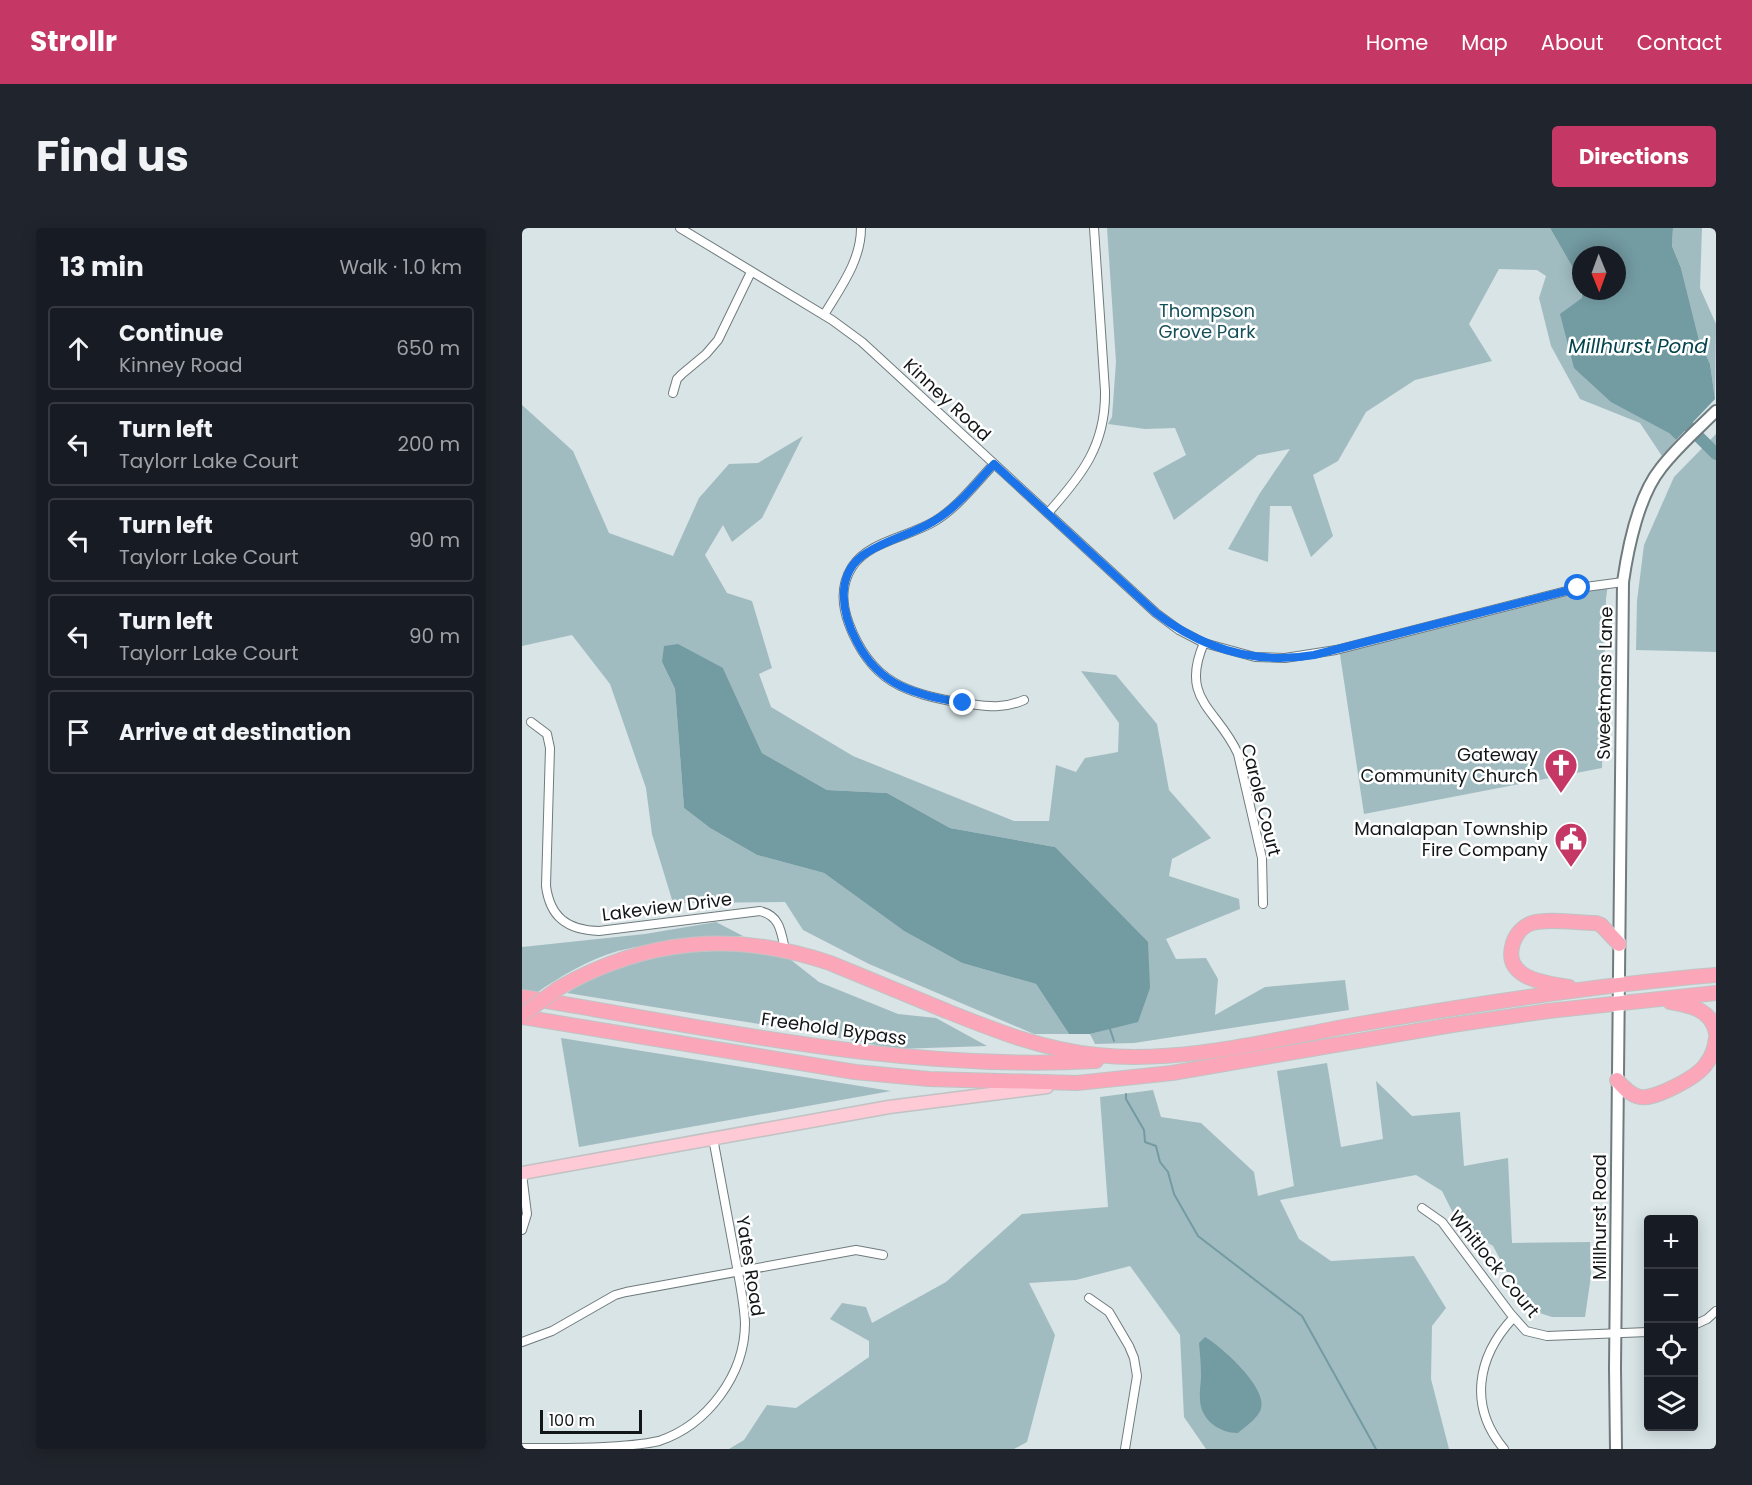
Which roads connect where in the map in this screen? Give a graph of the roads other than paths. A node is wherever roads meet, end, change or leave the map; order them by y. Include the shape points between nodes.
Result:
1 (680, 228) edge
2 (861, 228) edge
3 (1094, 228) edge
4 (752, 272) junction
5 (824, 315) junction
6 (673, 393) dead end
7 (1716, 411) edge
8 (994, 464) junction
9 (1048, 513) junction
10 (1623, 582) junction
11 (1204, 643) junction
12 (1024, 700) dead end
13 (531, 722) dead end
14 (1263, 904) dead end
15 (1619, 944) junction
16 (785, 950) junction
17 (1716, 975) edge
18 (1619, 985) junction
19 (1580, 990) junction
20 (1716, 993) edge
21 (522, 997) edge
22 (1650, 999) junction
23 (1618, 1002) junction
24 (522, 1016) edge
25 (1716, 1033) edge
26 (1716, 1038) edge
27 (1143, 1059) junction
28 (1617, 1080) junction
29 (1077, 1083) junction
30 (712, 1138) junction
31 (522, 1174) edge
32 (1422, 1208) dead end
33 (522, 1230) edge
34 (883, 1255) dead end
35 (738, 1272) junction
36 (1089, 1298) dead end
37 (1716, 1311) edge
38 (1513, 1318) junction
39 (1698, 1323) edge
40 (1644, 1332) edge
41 (1615, 1334) junction
42 (522, 1342) edge
43 (522, 1448) edge
44 (1125, 1449) edge
45 (1504, 1449) edge
46 (1616, 1449) edge

1 - 4 street, Kinney Road
2 - 5 street via 851,270
3 - 9 street via 1105,415 1089,462
4 - 5 street, Kinney Road
4 - 6 street via 718,340 682,374
5 - 8 street, Kinney Road via 862,342
7 - 10 street, Sweetmans Lane via 1652,482 1631,537
8 - 9 street, Kinney Road
8 - 12 street via 942,516 863,555 848,574 843,603 864,654 880,673 899,686 928,697 993,707
9 - 11 street, Kinney Road via 1156,613
10 - 11 street, Kinney Road via 1569,590 1300,657 1255,657
10 - 15 street, Sweetmans Lane
11 - 14 street, Carole Court via 1196,664 1196,686 1238,754 1262,858
13 - 16 street, Lakeview Drive via 547,734 550,748 546,886 555,914 569,925 599,931 760,911 771,914 777,922
15 - 18 street, Sweetmans Lane
15 - 19 highway via 1596,923 1542,922 1519,932 1512,954 1527,978
16 - 24 highway, bridge via 724,942 670,946 593,970 559,988
16 - 27 highway via 830,963 1020,1040 1059,1050
17 - 18 highway
18 - 19 highway
18 - 23 street, Millhurst Road
19 - 27 highway
20 - 22 highway, Freehold Bypass
21 - 27 highway, Freehold Bypass via 914,1059 1024,1064
22 - 23 highway, Freehold Bypass
22 - 25 highway via 1695,1008 1710,1018
23 - 28 street, Millhurst Road
23 - 29 highway, Freehold Bypass via 1184,1072
24 - 29 highway, Freehold Bypass via 855,1072 929,1079
26 - 28 highway via 1706,1066 1687,1080 1651,1096 1635,1095
28 - 41 street, Millhurst Road
29 - 30 main road via 889,1107
30 - 31 main road
30 - 35 street, Yates Road
31 - 33 street via 527,1214
32 - 38 street, Whitlock Court via 1443,1222
34 - 35 street via 855,1250
35 - 42 street via 615,1295 552,1331
35 - 43 street, Yates Road via 745,1324 740,1355 718,1399 699,1419 658,1442 623,1447
36 - 44 street via 1109,1312 1134,1358 1137,1376
37 - 39 street
38 - 41 street, Whitlock Court via 1526,1331 1537,1335
38 - 45 street via 1490,1349 1482,1376 1486,1422
40 - 41 street, Whitlock Court
41 - 46 street, Millhurst Road

